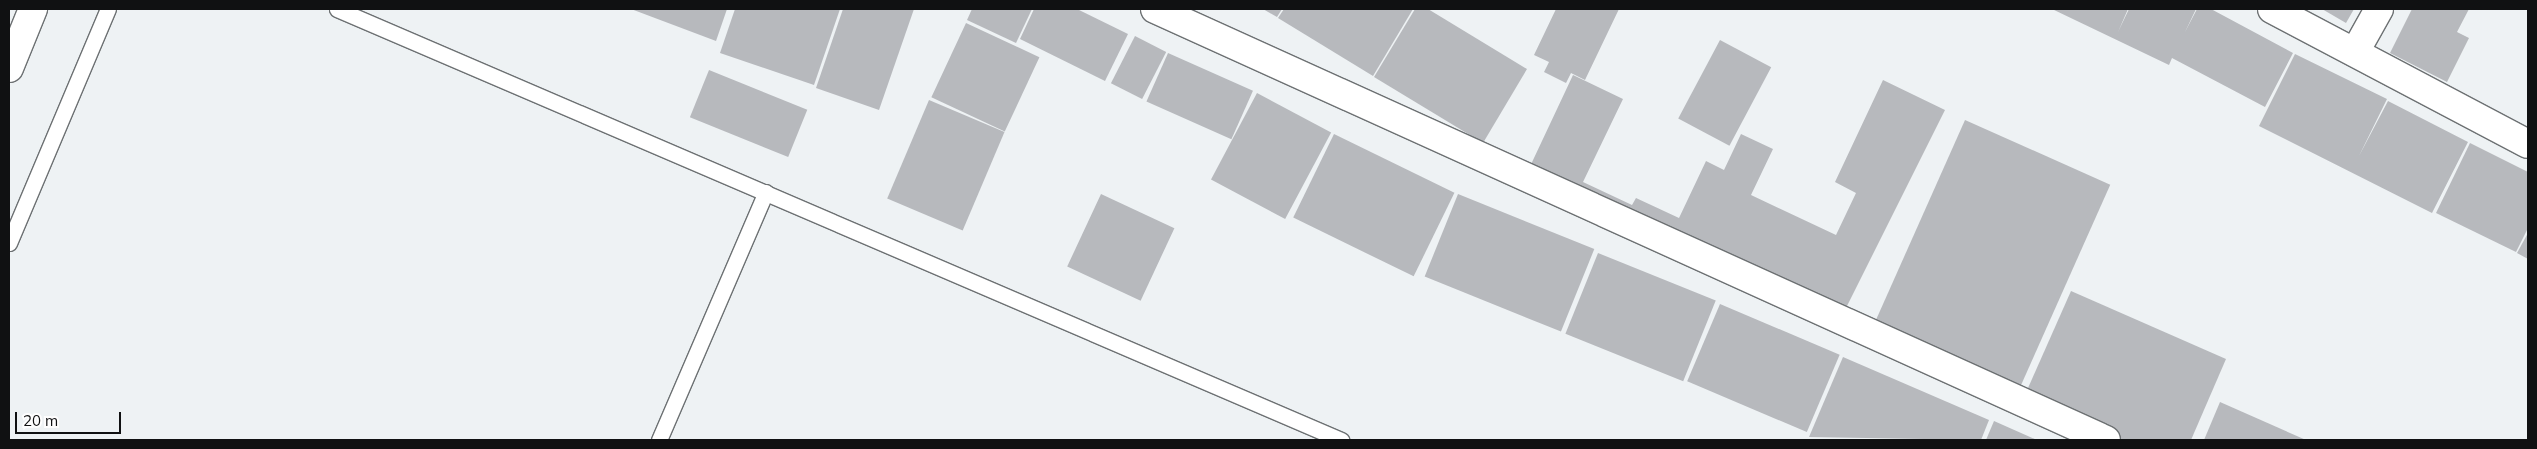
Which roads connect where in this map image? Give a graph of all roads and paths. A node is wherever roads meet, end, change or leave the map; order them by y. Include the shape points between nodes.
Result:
1 (33, 9) edge
2 (108, 9) edge
3 (337, 9) edge
4 (1155, 9) edge
5 (2272, 9) edge
6 (2379, 9) edge
7 (2355, 52) junction
8 (9, 68) edge
9 (2528, 144) edge
10 (766, 192) junction
11 (9, 243) edge
12 (659, 440) edge
13 (1341, 440) edge
14 (2106, 440) edge

1 - 8 street
2 - 11 lane
3 - 10 lane
4 - 14 street
5 - 7 street
6 - 7 street
7 - 9 street
10 - 12 lane
10 - 13 lane

